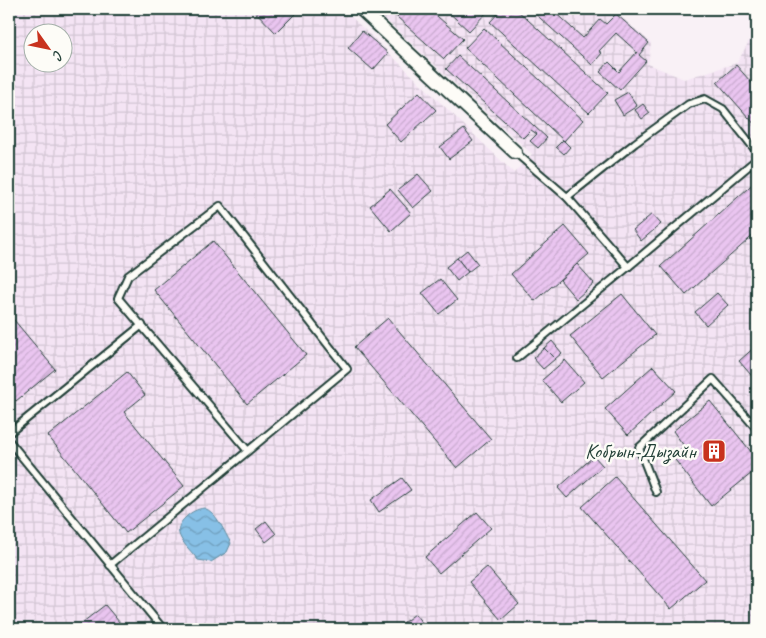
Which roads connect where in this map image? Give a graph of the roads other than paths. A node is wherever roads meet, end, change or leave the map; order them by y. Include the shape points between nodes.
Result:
1 (361, 9) edge
2 (515, 152) joint
3 (757, 152) edge
4 (757, 159) edge
5 (567, 197) junction
6 (628, 267) junction
7 (142, 325) junction
8 (516, 358) dead end
9 (757, 429) edge
10 (9, 433) edge
11 (9, 441) edge
12 (248, 451) junction
13 (656, 492) dead end
14 (110, 565) junction
15 (163, 629) edge

1 - 2 street
2 - 5 lane
3 - 5 lane via 723,109 705,99 689,104
4 - 6 lane
5 - 6 lane
6 - 8 lane
7 - 10 lane
7 - 12 lane
7 - 12 lane via 118,298 128,276 220,206 347,369
9 - 13 lane via 713,379 639,448
11 - 14 lane
12 - 14 lane
14 - 15 lane

